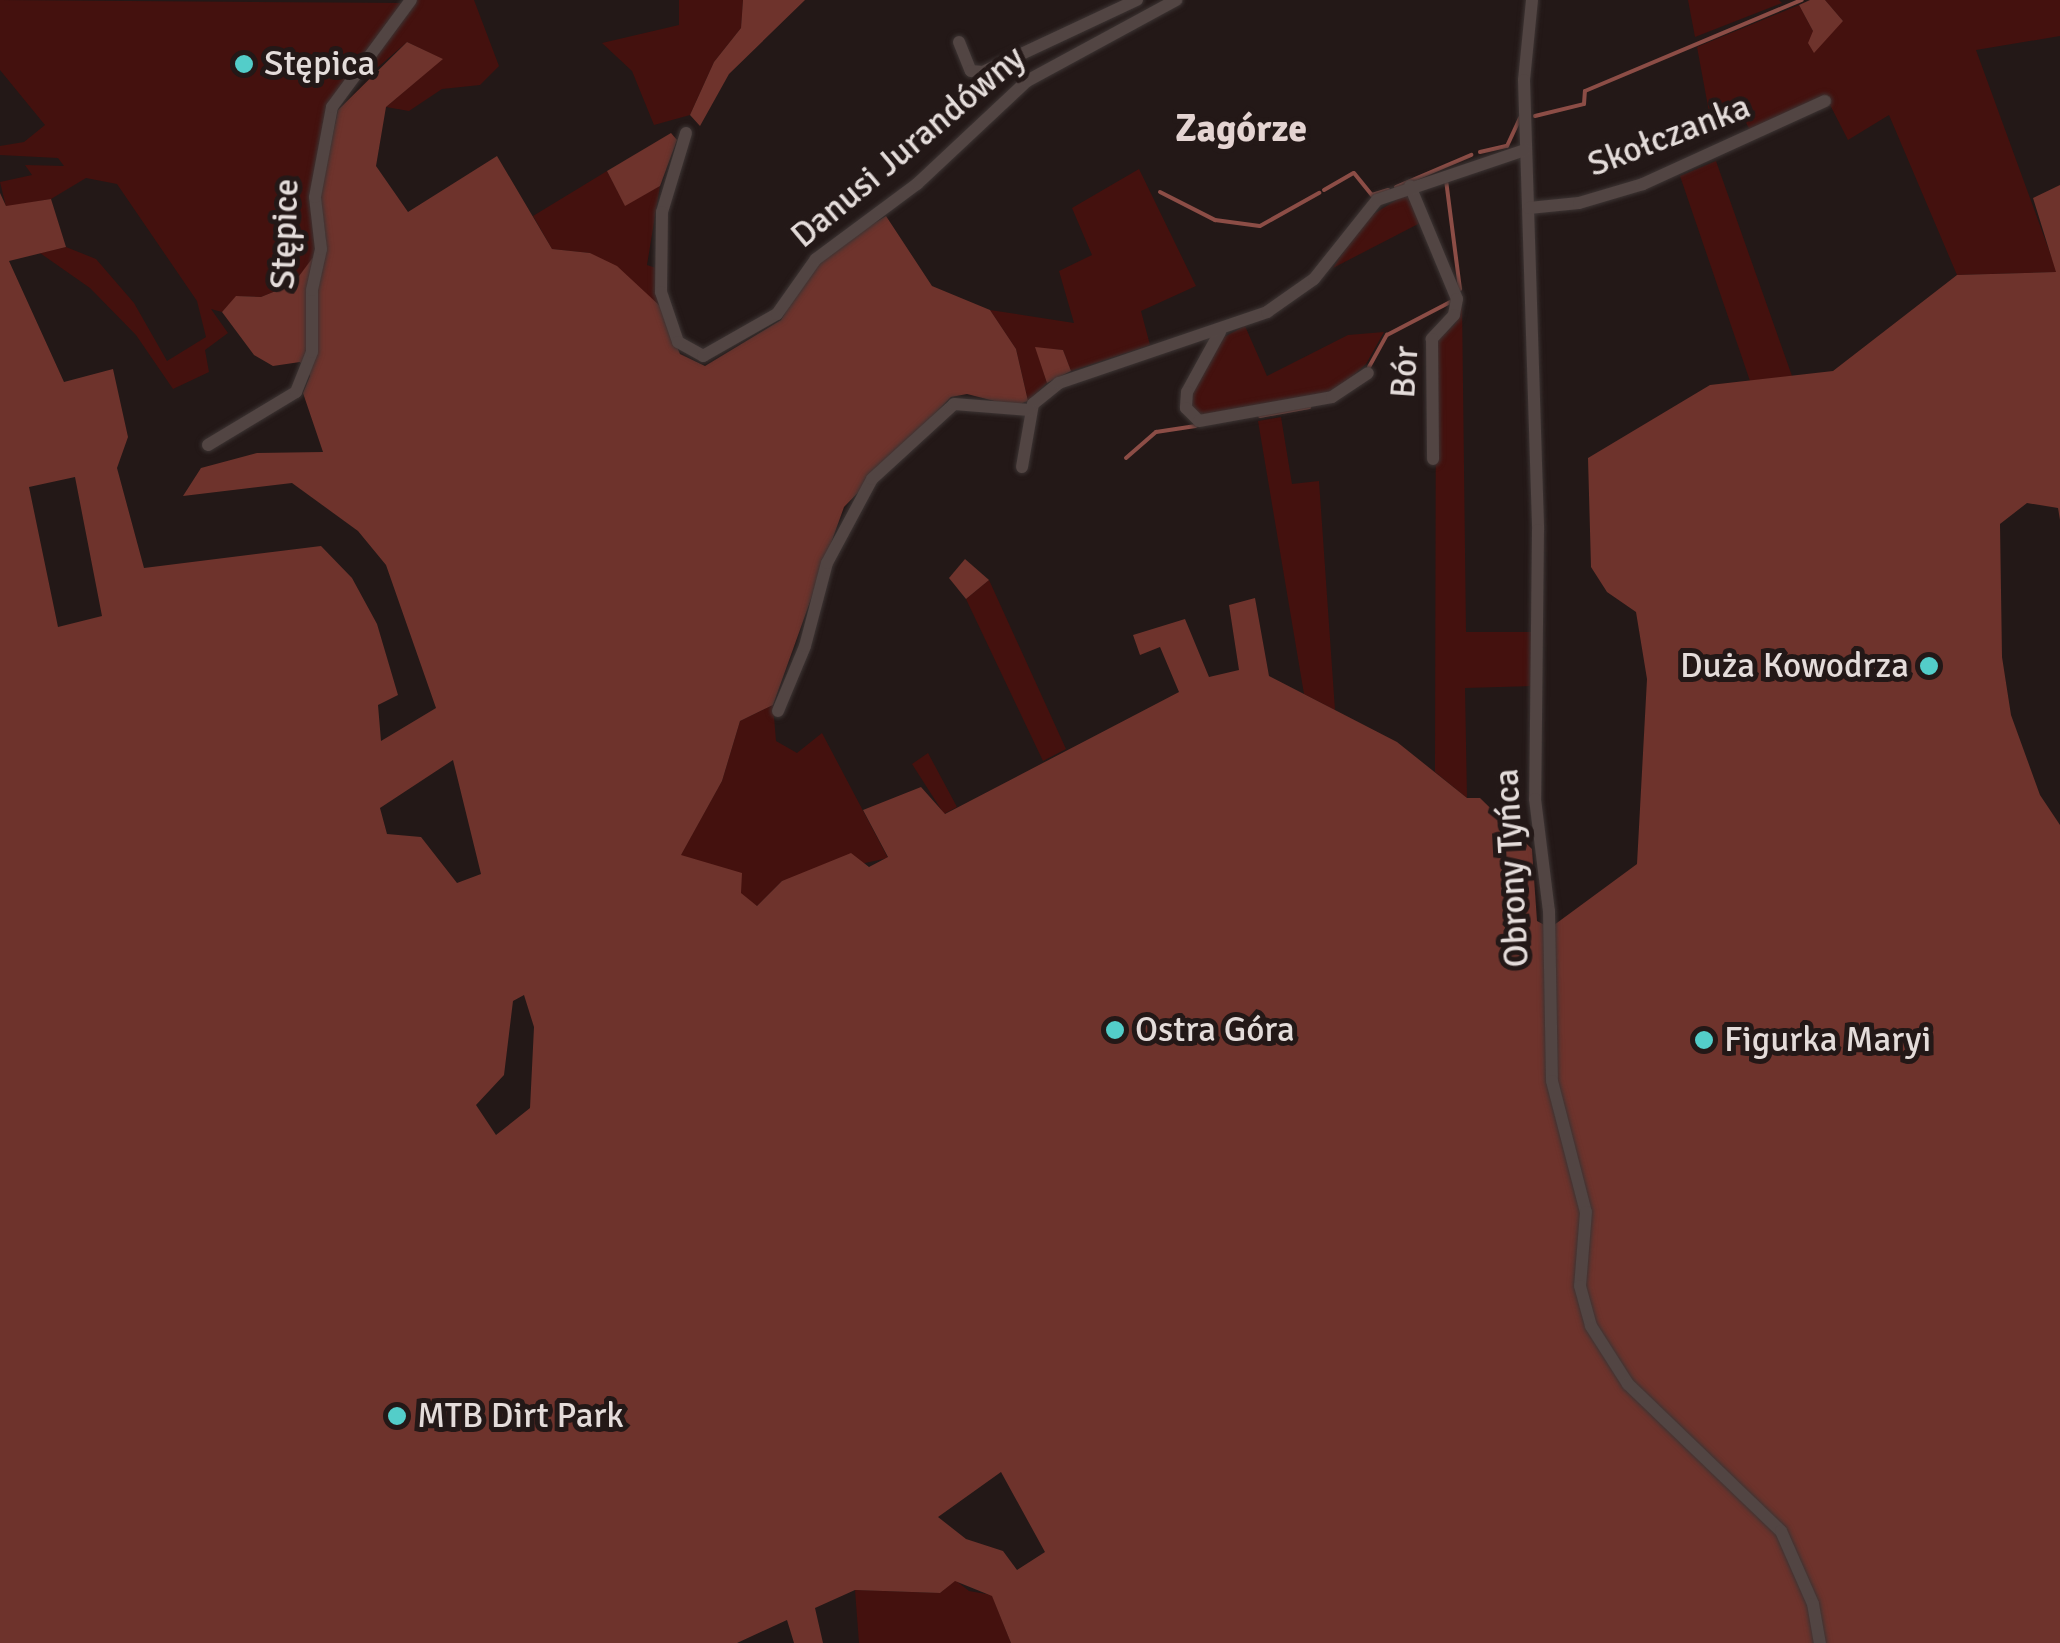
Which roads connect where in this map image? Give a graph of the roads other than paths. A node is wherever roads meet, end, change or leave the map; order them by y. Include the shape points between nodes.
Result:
1 (411, 0) edge
2 (1137, 0) edge
3 (1176, 0) edge
4 (1532, 0) edge
5 (959, 42) dead end
6 (1825, 101) dead end
7 (686, 133) dead end
8 (1525, 150) junction
9 (1410, 186) junction
10 (1529, 208) junction
11 (1220, 332) junction
12 (1368, 372) dead end
13 (1030, 410) junction
14 (208, 445) dead end
15 (1433, 459) dead end
16 (1022, 467) dead end
17 (778, 711) dead end
18 (1820, 1643) edge

1 - 14 street, Stępice via 332,107 315,197 321,249 312,290 312,352 296,392
2 - 5 street via 983,72 971,71
3 - 7 street, Danusi Jurandówny via 1027,81 916,184 816,259 777,314 703,356 678,342 661,292 662,212
4 - 8 street, Obrony Tyńca
6 - 10 street, Skołczanka via 1642,184 1579,204
8 - 9 street
8 - 10 street, Obrony Tyńca
9 - 11 street via 1377,200 1294,296
9 - 15 street, Bór via 1457,299 1454,315 1432,339
10 - 18 street, Obrony Tyńca via 1538,530 1535,799 1549,911 1552,1081 1586,1212 1580,1286 1592,1326 1628,1384 1781,1531 1813,1604
11 - 12 street via 1187,392 1186,408 1200,422 1332,397
11 - 13 street via 1077,374 1045,392
13 - 16 street
13 - 17 street via 954,404 872,480 827,563 805,646

